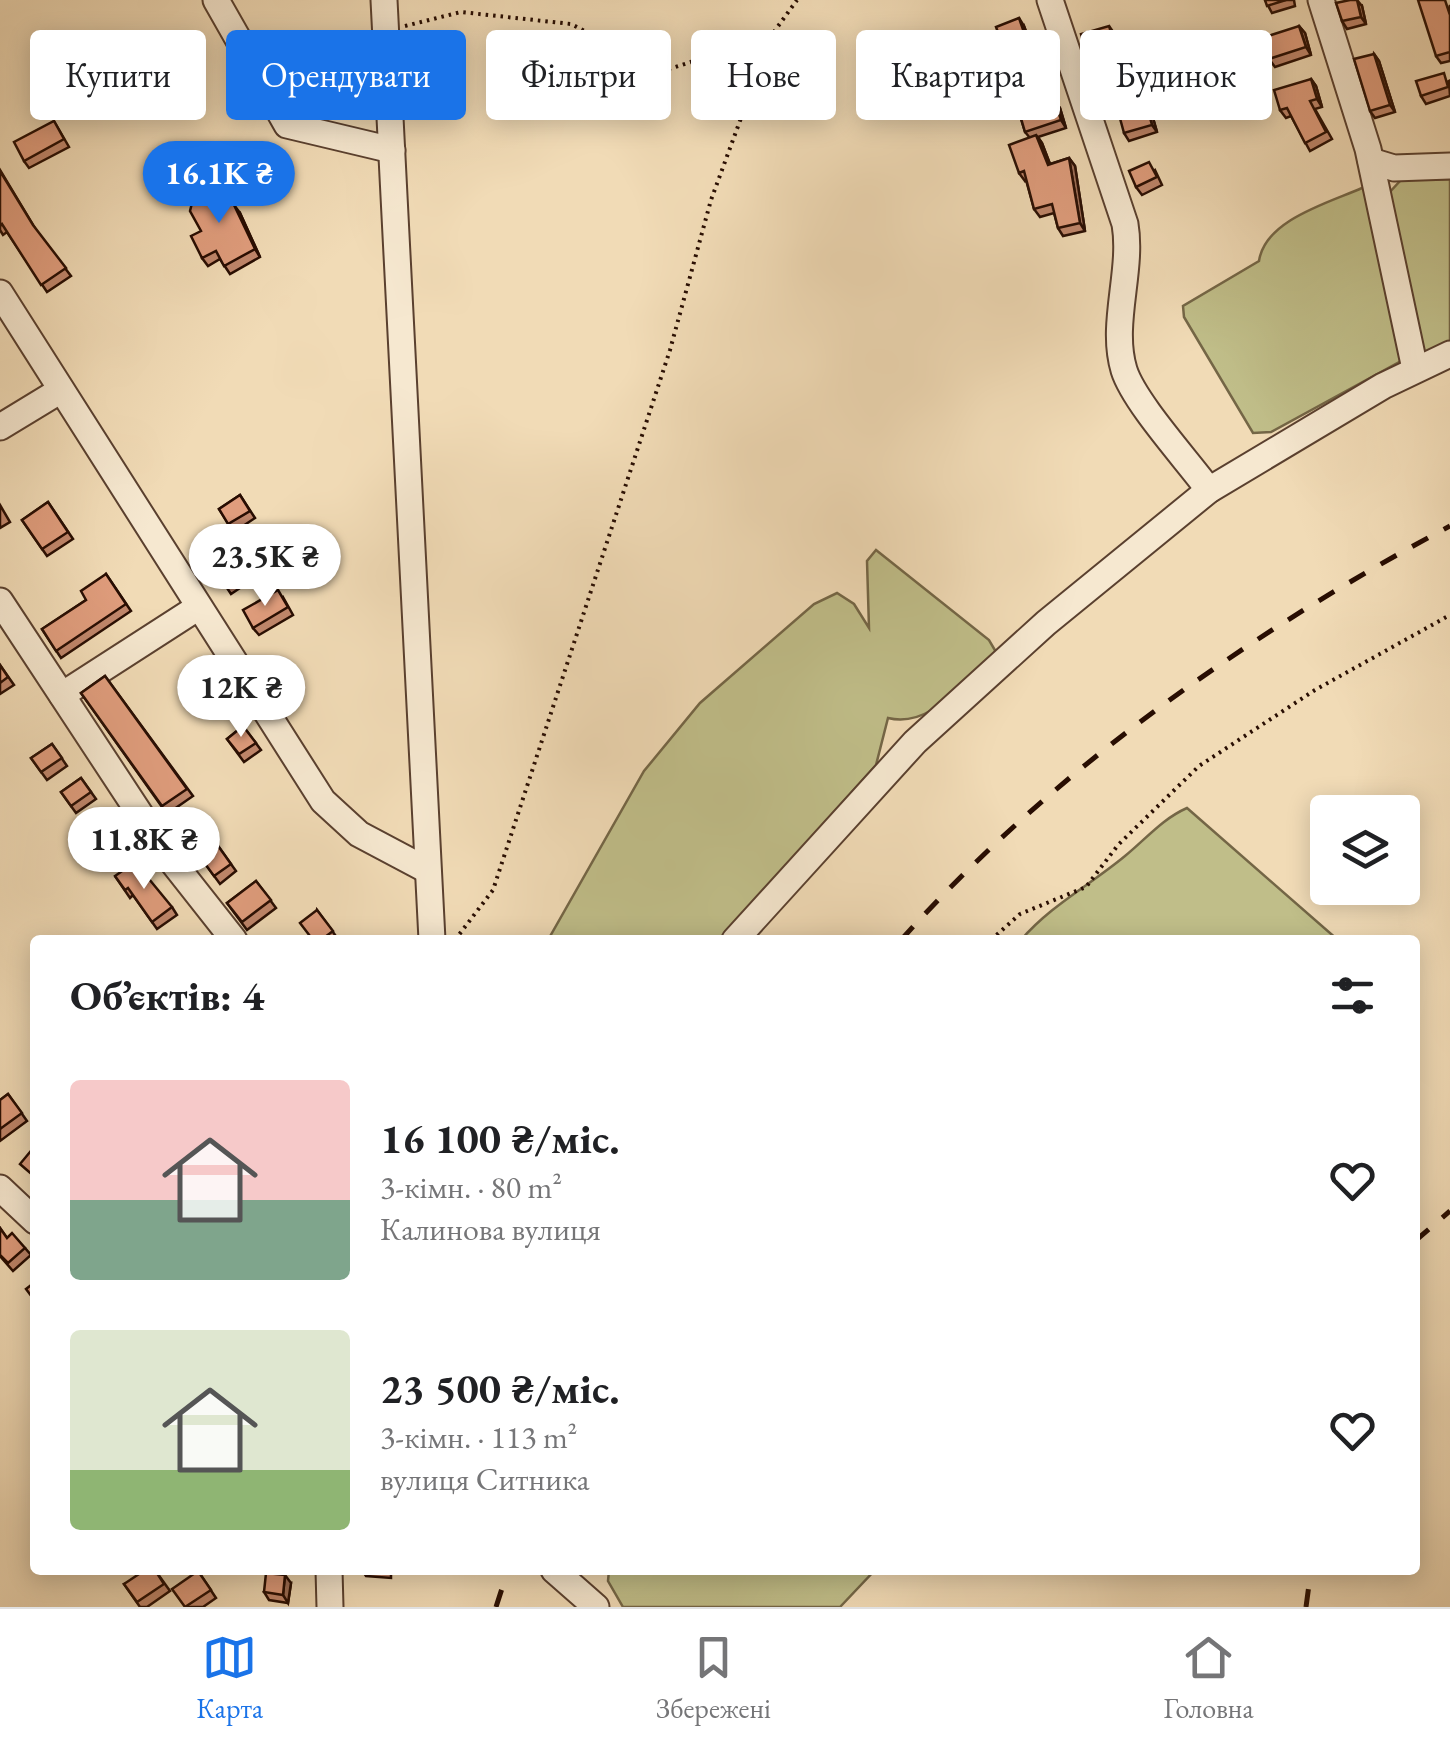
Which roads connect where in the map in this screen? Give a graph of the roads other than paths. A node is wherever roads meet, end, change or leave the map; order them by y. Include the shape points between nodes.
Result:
1 (216, 0) edge
2 (384, 0) edge
3 (1050, 0) edge
4 (1322, 0) edge
5 (392, 150) junction
6 (1371, 162) junction
7 (1450, 166) edge
8 (0, 293) edge
9 (1450, 354) edge
10 (1415, 369) junction
11 (61, 390) junction
12 (0, 428) edge
13 (1208, 490) junction
14 (0, 601) edge
15 (197, 608) junction
16 (62, 696) junction
17 (426, 868) junction
18 (230, 935) edge
19 (432, 935) edge
20 (739, 935) edge
21 (0, 1188) edge
22 (30, 1217) edge
23 (329, 1575) edge
24 (560, 1575) edge
25 (330, 1607) edge
26 (596, 1607) edge

1 - 5 street via 287,125
2 - 5 street
3 - 13 street via 1125,224 1130,252 1123,368
4 - 6 street
5 - 17 street
6 - 7 street
6 - 10 street
8 - 11 street
9 - 10 street
10 - 13 street
11 - 12 street
11 - 15 street
13 - 20 street via 915,742
14 - 16 street
15 - 16 street
15 - 17 street via 323,801 359,834
16 - 18 street via 166,855
17 - 19 street
21 - 22 street
23 - 25 street
24 - 26 street

